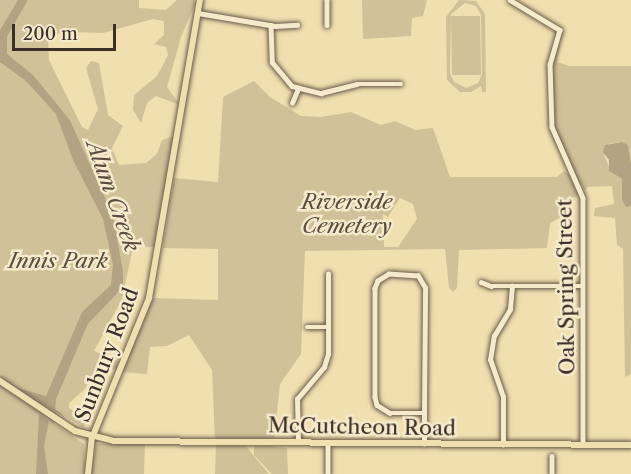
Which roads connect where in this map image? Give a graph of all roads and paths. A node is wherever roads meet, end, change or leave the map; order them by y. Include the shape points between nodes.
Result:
1 (200, 0) edge
2 (327, 0) edge
3 (510, 0) edge
4 (198, 13) junction
5 (271, 25) junction
6 (297, 25) dead end
7 (327, 25) dead end
8 (401, 84) dead end
9 (298, 89) junction
10 (292, 103) dead end
11 (328, 274) dead end
12 (481, 282) dead end
13 (512, 286) junction
14 (583, 286) junction
15 (307, 327) dead end
16 (328, 327) junction
17 (0, 381) edge
18 (424, 413) junction
19 (92, 438) junction
20 (298, 442) junction
21 (328, 443) junction
22 (424, 444) junction
23 (503, 445) junction
24 (583, 445) junction
25 (631, 445) edge
26 (552, 456) dead end
27 (88, 474) edge
28 (328, 474) edge
29 (552, 474) edge

1 - 4 main road, Sunbury Road
2 - 7 street
3 - 14 street, Oak Spring Street via 560,30 550,64 552,127 583,198
4 - 5 street
4 - 19 main road, Sunbury Road via 149,298
5 - 6 street
5 - 9 street via 272,62
8 - 9 street via 357,84 321,93
9 - 10 street
11 - 16 street
12 - 13 street
13 - 14 street
13 - 23 street via 510,309 494,336 490,360 503,397
14 - 24 street, Oak Spring Street
15 - 16 street
16 - 20 street via 324,367 297,399
17 - 19 main road via 70,428
18 - 18 street via 425,288 418,276 383,276 375,288 377,405 390,413
18 - 22 street
19 - 20 main road, McCutcheon Road
19 - 27 main road, Sunbury Road
20 - 21 main road, McCutcheon Road
21 - 22 main road, McCutcheon Road
21 - 28 street
22 - 23 main road, McCutcheon Road
23 - 24 main road, McCutcheon Road
24 - 25 main road, McCutcheon Road
26 - 29 street

